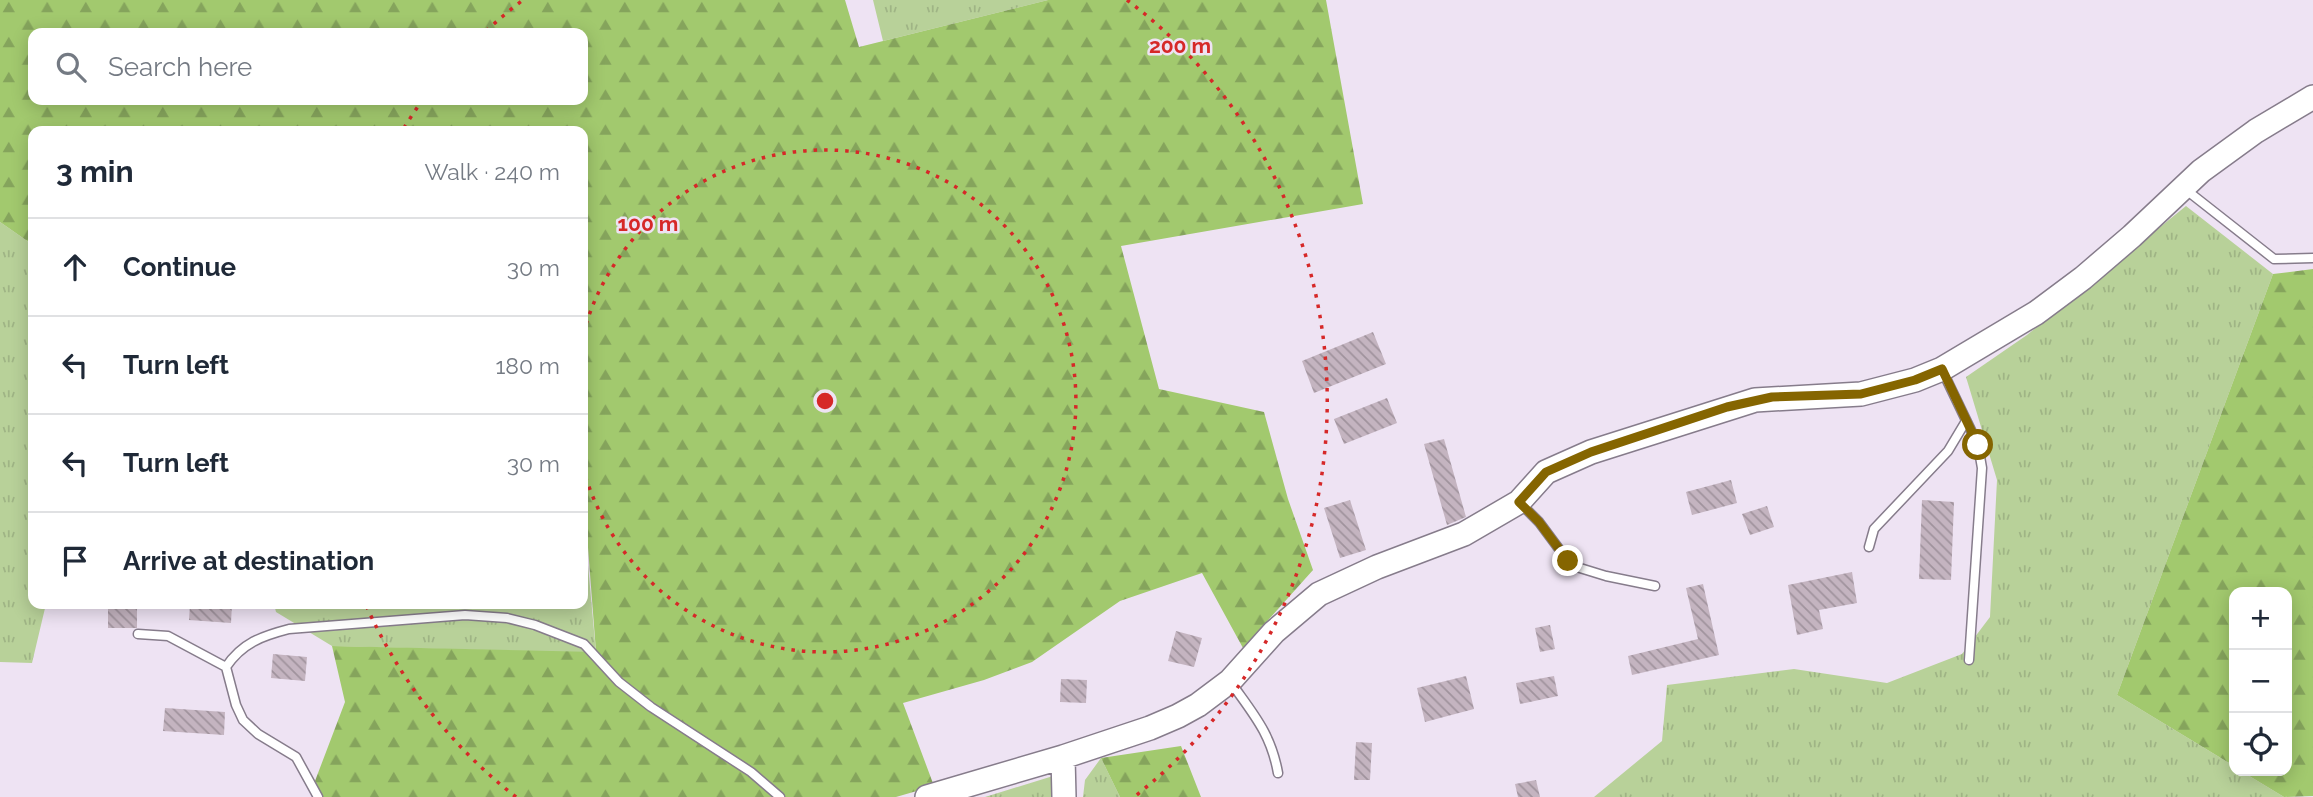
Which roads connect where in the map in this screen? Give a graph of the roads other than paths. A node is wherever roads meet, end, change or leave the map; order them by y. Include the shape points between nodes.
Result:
1 (2313, 97) edge
2 (2183, 187) junction
3 (2313, 258) edge
4 (1942, 369) junction
5 (1966, 421) junction
6 (1519, 502) junction
7 (1869, 547) dead end
8 (1655, 586) dead end
9 (138, 634) dead end
10 (1969, 660) dead end
11 (226, 667) junction
12 (1230, 681) junction
13 (1063, 757) junction
14 (1278, 772) dead end
15 (318, 797) edge
16 (780, 797) edge
17 (927, 797) edge
18 (1065, 797) edge

1 - 2 street via 2223,154
2 - 3 lane via 2274,259
2 - 4 street via 2132,236 2036,313
4 - 5 lane
4 - 6 street via 1861,394 1772,397 1727,407 1591,452 1546,472
5 - 7 lane via 1948,451 1874,529
5 - 10 lane via 1978,445 1982,468
6 - 8 lane via 1568,561 1606,576
6 - 12 street via 1464,534 1377,566 1319,594 1274,632
9 - 11 lane via 168,636
11 - 15 lane via 243,720 296,757
11 - 16 lane via 237,651 268,634 289,629 465,615 507,618 584,644 619,682
12 - 13 street via 1178,716
12 - 14 lane via 1268,737
13 - 17 street
13 - 18 street

